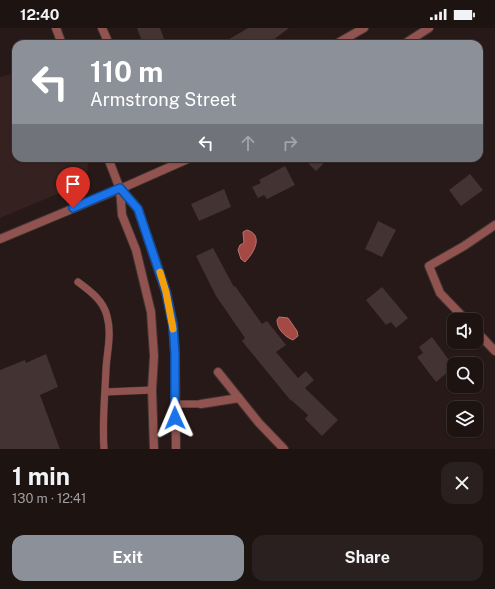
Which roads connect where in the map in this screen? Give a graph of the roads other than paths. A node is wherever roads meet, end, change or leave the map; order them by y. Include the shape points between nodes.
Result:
1 (56, 28) edge
2 (102, 28) edge
3 (364, 28) edge
4 (428, 28) edge
5 (60, 40) edge
6 (106, 40) edge
7 (343, 40) edge
8 (410, 40) edge
9 (110, 162) edge
10 (181, 162) edge
11 (120, 188) junction
12 (495, 225) edge
13 (0, 239) edge
14 (78, 282) dead end
15 (459, 313) edge
16 (483, 338) edge
17 (495, 351) edge
18 (218, 372) dead end
19 (152, 390) junction
20 (105, 392) junction
21 (239, 398) junction
22 (175, 404) junction
23 (201, 404) joint
24 (104, 449) edge
25 (154, 449) edge
26 (176, 449) edge
27 (284, 449) edge

1 - 5 street
2 - 6 street
3 - 7 street
4 - 8 street
9 - 11 street
10 - 11 street
11 - 13 street
11 - 19 street via 122,215 136,250 150,312 154,356
11 - 22 street via 138,209 166,292 173,325
12 - 15 street via 429,266 440,293
14 - 20 lane via 98,298 107,316 110,339
16 - 17 street
18 - 21 street
19 - 20 lane
19 - 25 street
20 - 24 lane
21 - 23 street
21 - 27 street via 259,424
22 - 23 lane
22 - 26 street

